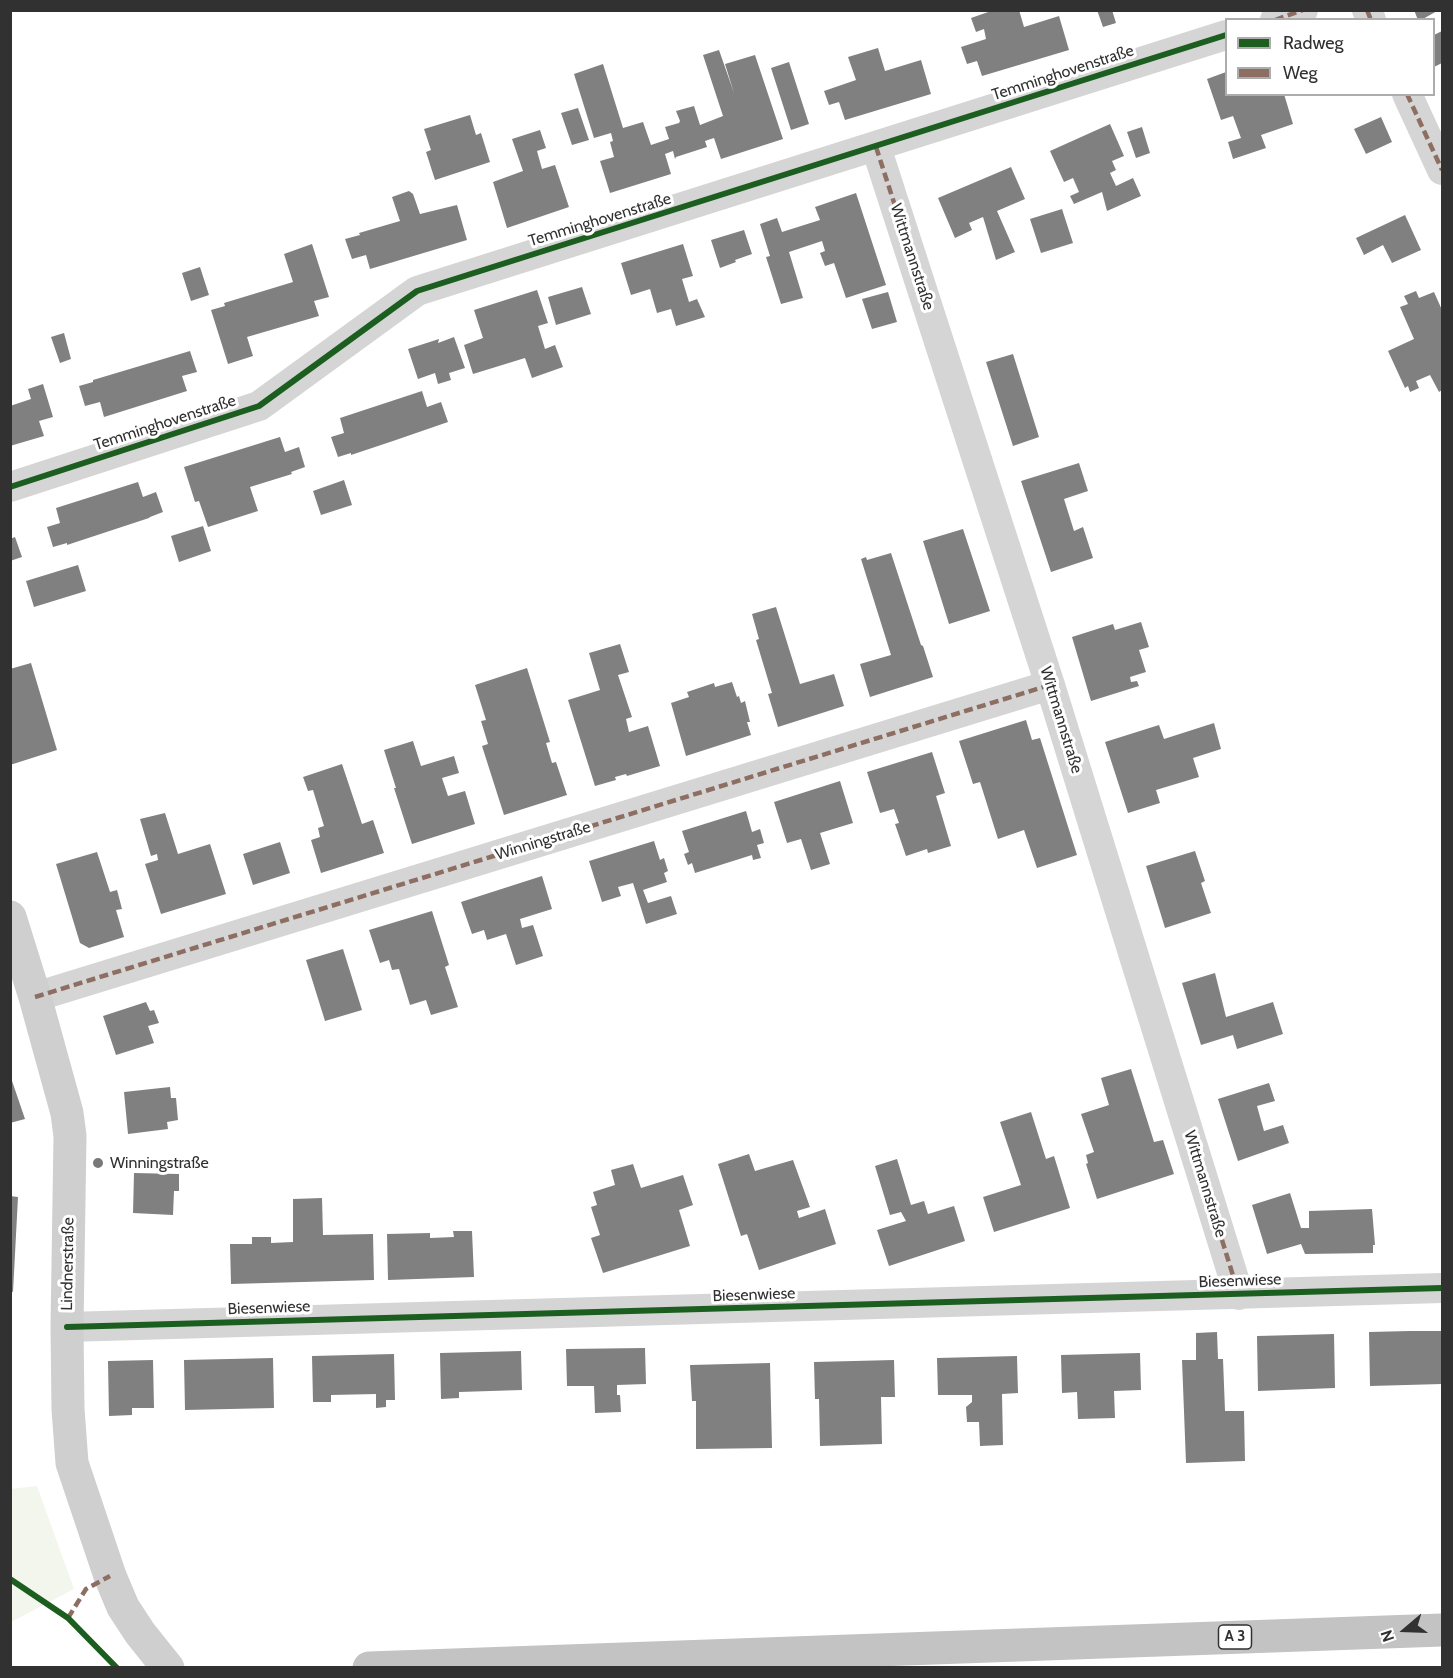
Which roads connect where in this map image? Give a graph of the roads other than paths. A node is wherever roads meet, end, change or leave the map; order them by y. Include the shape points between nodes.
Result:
1 (1303, 10) edge
2 (1281, 18) edge
3 (1225, 36) edge
4 (1408, 96) edge
5 (876, 147) junction
6 (1443, 170) edge
7 (10, 486) edge
8 (1050, 685) junction
9 (10, 917) edge
10 (35, 997) junction
11 (1443, 1288) edge
12 (1239, 1295) junction
13 (67, 1327) junction
14 (1443, 1630) edge
15 (168, 1668) edge
16 (369, 1668) edge

1 - 2 street
3 - 5 street, Temminghovenstraße
4 - 6 street
5 - 7 street, Temminghovenstraße via 417,291 259,406
5 - 8 street, Wittmannstraße
8 - 10 street, Winningstraße
8 - 12 street, Wittmannstraße
9 - 10 street, Lindnerstraße
10 - 13 street, Lindnerstraße via 70,1136
11 - 12 street, Biesenwiese
12 - 13 street, Biesenwiese
13 - 15 street, Lindnerstraße via 72,1463 123,1606
14 - 16 highway, A 3

